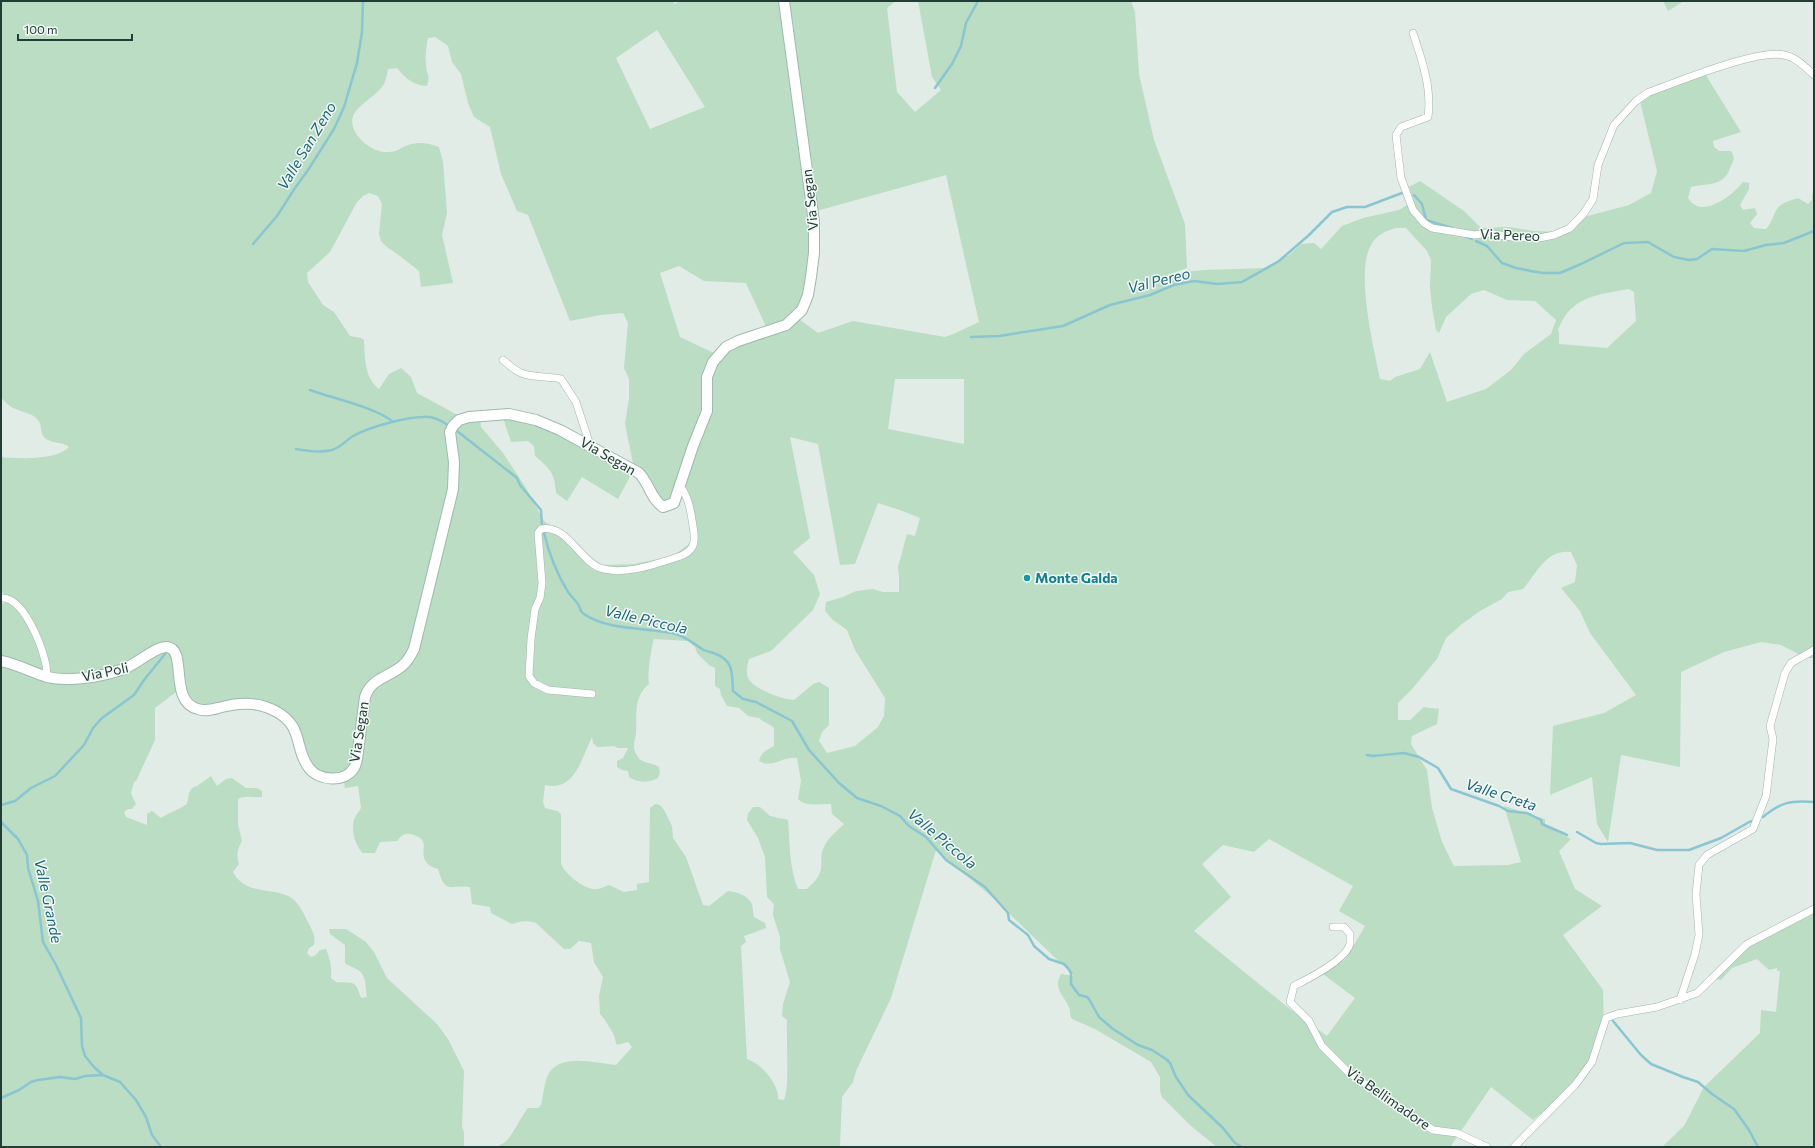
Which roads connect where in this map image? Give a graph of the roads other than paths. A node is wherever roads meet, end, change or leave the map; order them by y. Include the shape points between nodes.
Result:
1 (784, 1) edge
2 (1413, 33) dead end
3 (1814, 75) edge
4 (503, 360) dead end
5 (590, 445) junction
6 (680, 486) junction
7 (1, 598) edge
8 (1814, 650) edge
9 (1, 661) edge
10 (47, 676) junction
11 (592, 694) dead end
12 (338, 778) joint
13 (1814, 909) edge
14 (1333, 927) dead end
15 (1680, 1000) junction
16 (1487, 1147) edge
17 (1514, 1147) edge

1 - 6 street, Via Segan via 814,222 814,253 808,295 802,310 786,325 726,347 713,362 707,377 707,411
2 - 3 street, Via Pereo via 1424,67 1430,104 1428,117 1401,127 1396,135 1401,178 1413,210 1424,223 1432,228 1475,235 1487,233 1539,238 1570,228 1593,199 1598,165 1614,125 1636,101 1649,92 1753,57 1776,53 1795,59
4 - 5 street via 520,372 533,376 561,378 576,402
5 - 6 street, Via Segan via 639,473 645,479 654,500 663,507 674,503
5 - 12 street, Via Segan via 536,420 509,414 458,420 453,426 450,432 454,462 453,489 414,649 404,665 368,688 357,759 354,768 347,775
6 - 11 street via 686,493 695,540 693,547 686,554 669,560 640,568 600,568 568,539 555,531 541,529 538,534 542,583 535,609 529,676 534,683 548,690
7 - 10 street via 23,609 46,662
8 - 15 street via 1791,663 1785,673 1770,726 1773,740 1766,796 1753,829 1707,855 1699,865 1696,894 1698,935 1695,954
9 - 10 street, Via Poli via 14,663
10 - 12 street, Via Poli via 59,679 76,678 122,670 134,666 160,648 168,647 177,656 181,692 191,706 207,710 244,702 270,708 283,716 293,727 310,769 322,777
13 - 15 street via 1747,944 1697,993
14 - 16 street, Via Bellimadore via 1344,927 1350,934 1350,946 1338,960 1294,986 1290,1002 1309,1021 1322,1046 1349,1073 1433,1130 1457,1133
15 - 17 street via 1606,1018 1592,1062 1575,1085

